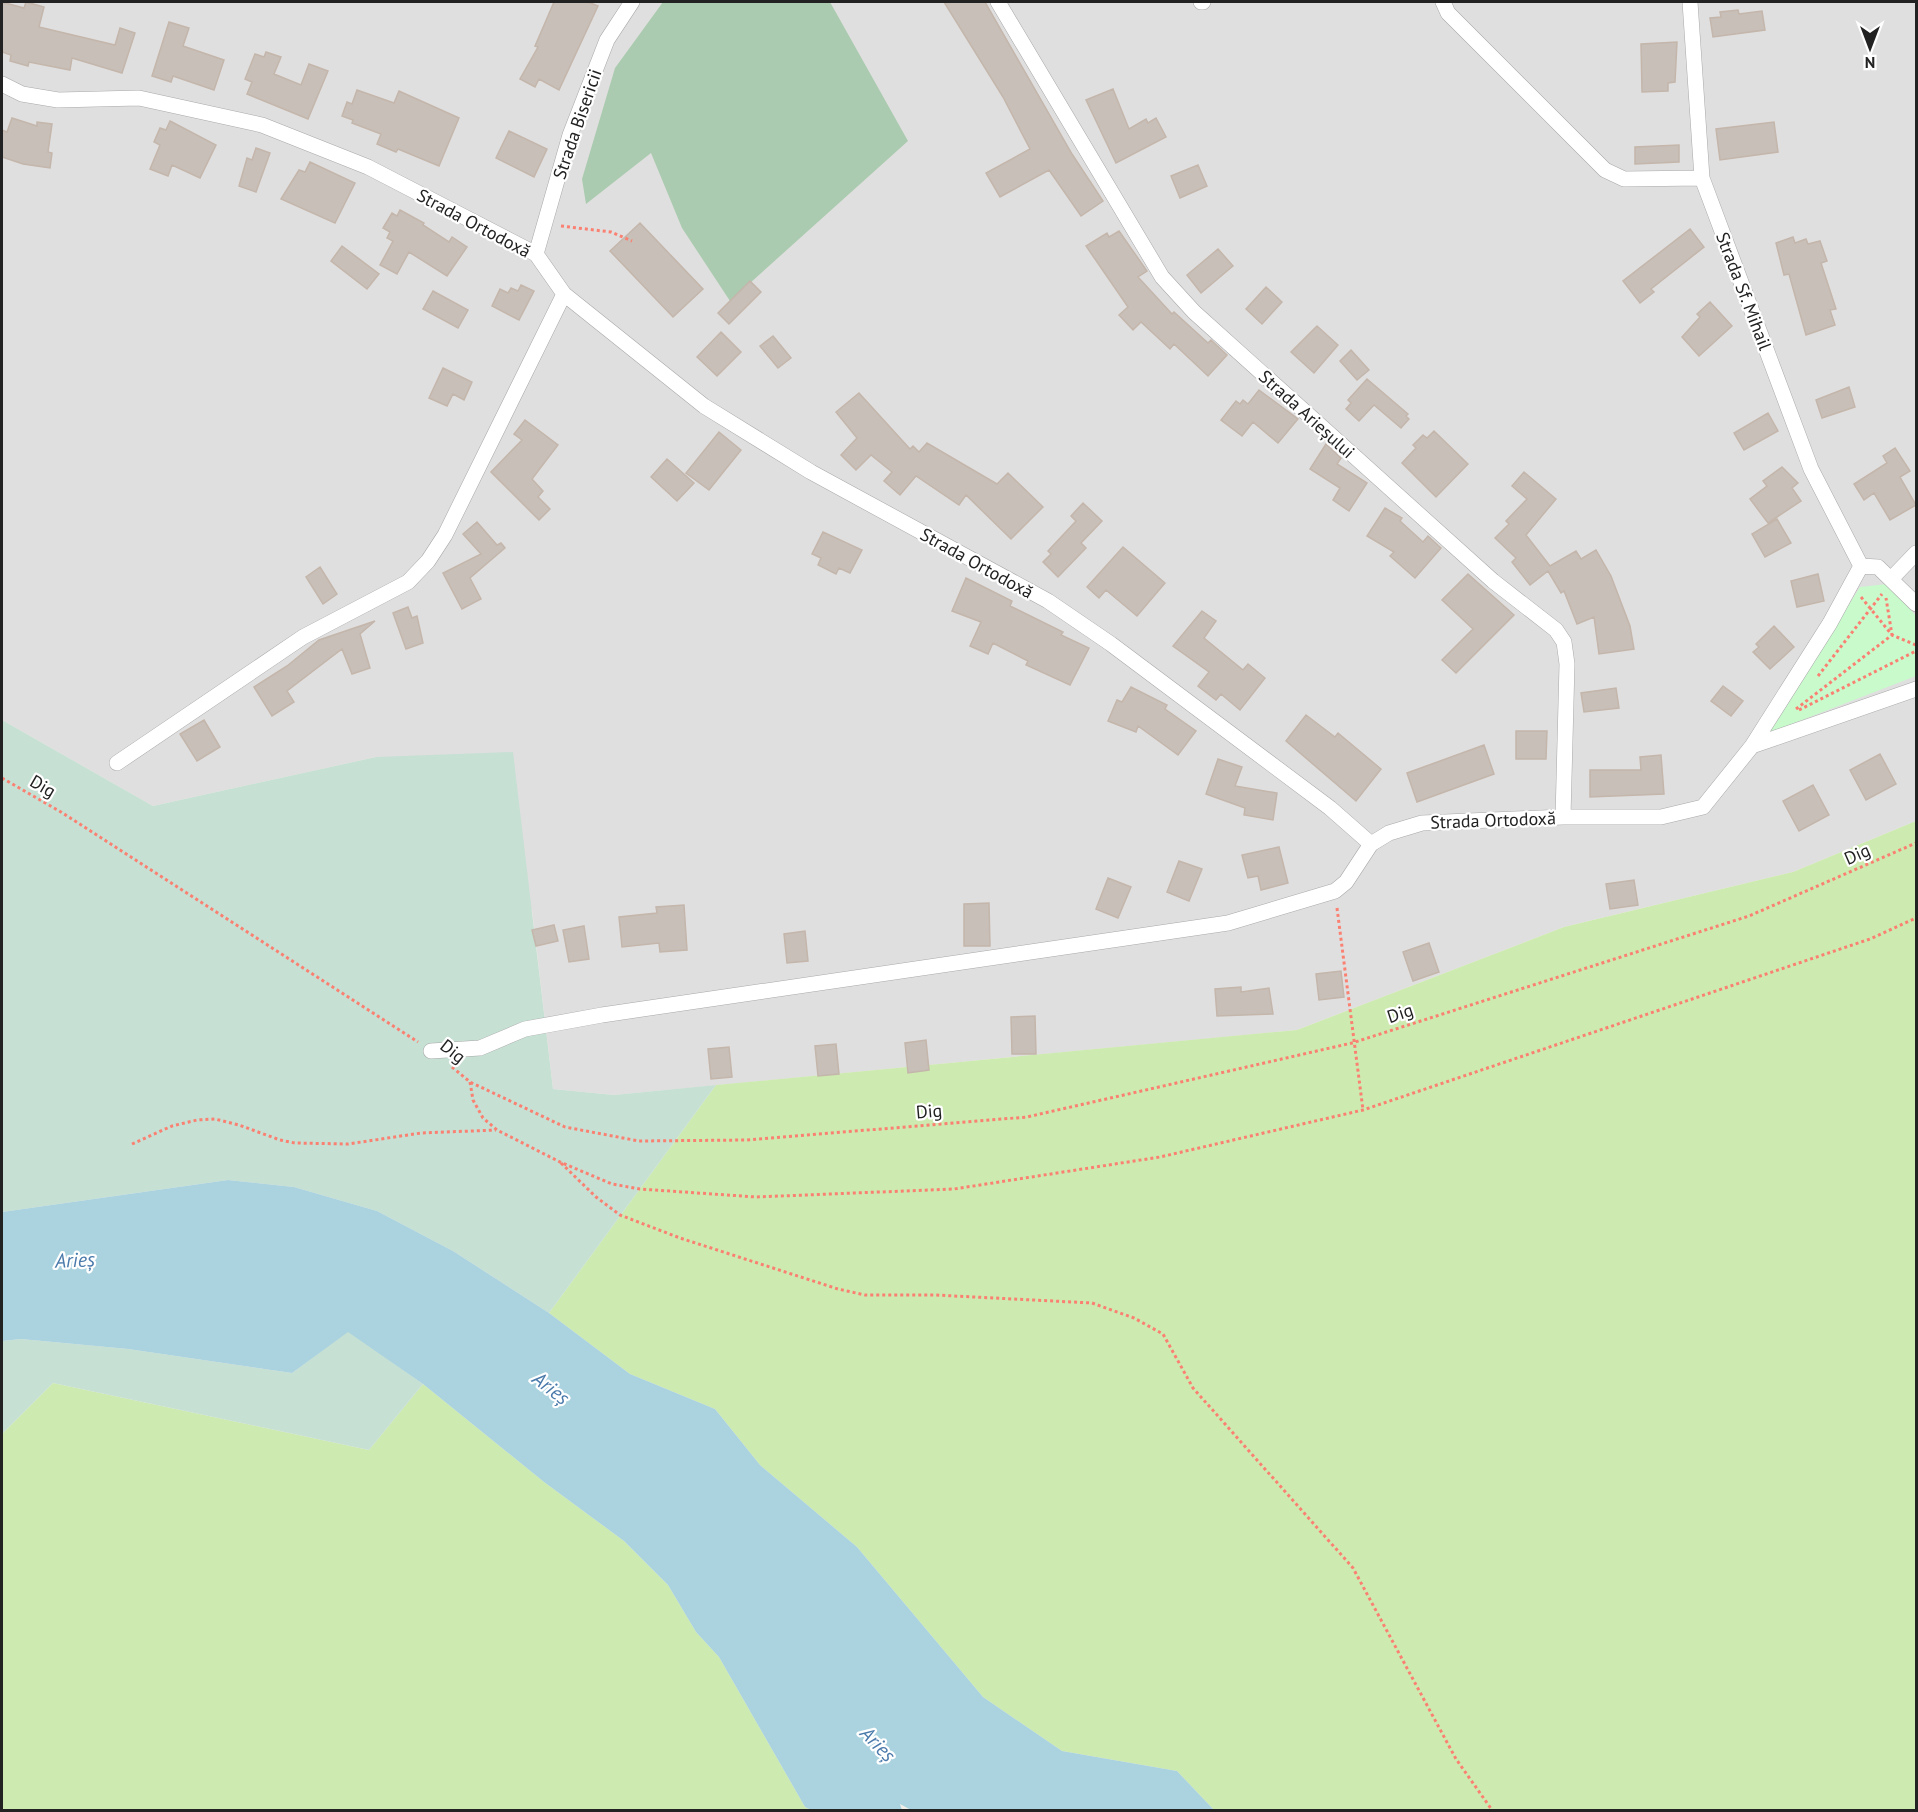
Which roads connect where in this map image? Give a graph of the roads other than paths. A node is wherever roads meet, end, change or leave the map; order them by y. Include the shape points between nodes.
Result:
1 (632, 2) edge
2 (998, 2) edge
3 (1443, 2) edge
4 (1689, 2) edge
5 (2, 84) edge
6 (1702, 178) junction
7 (536, 254) junction
8 (564, 294) junction
9 (1917, 553) edge
10 (1861, 566) junction
11 (1888, 584) junction
12 (1917, 604) edge
13 (1917, 689) edge
14 (1752, 746) junction
15 (117, 764) dead end
16 (1563, 817) junction
17 (1371, 844) junction
18 (431, 1051) road end

1 - 7 street, Strada Bisericii via 607,40 590,82 570,135
2 - 16 street, Strada Arieșului via 1162,277 1194,312 1493,582 1556,630 1564,642 1567,664
3 - 6 street via 1448,13 1605,170 1624,179
4 - 6 street, Strada Sf. Mihail
5 - 7 street, Strada Ortodoxă via 22,94 58,100 140,98 262,125 368,167
6 - 10 street, Strada Sf. Mihail via 1811,469
7 - 8 street, Strada Ortodoxă
8 - 15 street via 445,535 428,561 408,582 303,637
8 - 17 street, Strada Ortodoxă via 704,406 811,471 1048,602 1111,644 1330,808
9 - 11 street
10 - 11 street via 1878,567
10 - 14 street, Strada Ortodoxă via 1830,623
11 - 12 street
13 - 14 street
14 - 16 street, Strada Ortodoxă via 1703,807 1661,817
16 - 17 street, Strada Ortodoxă via 1422,823 1389,833
17 - 18 street via 1346,882 1335,891 1227,923 602,1015 525,1029 480,1048

